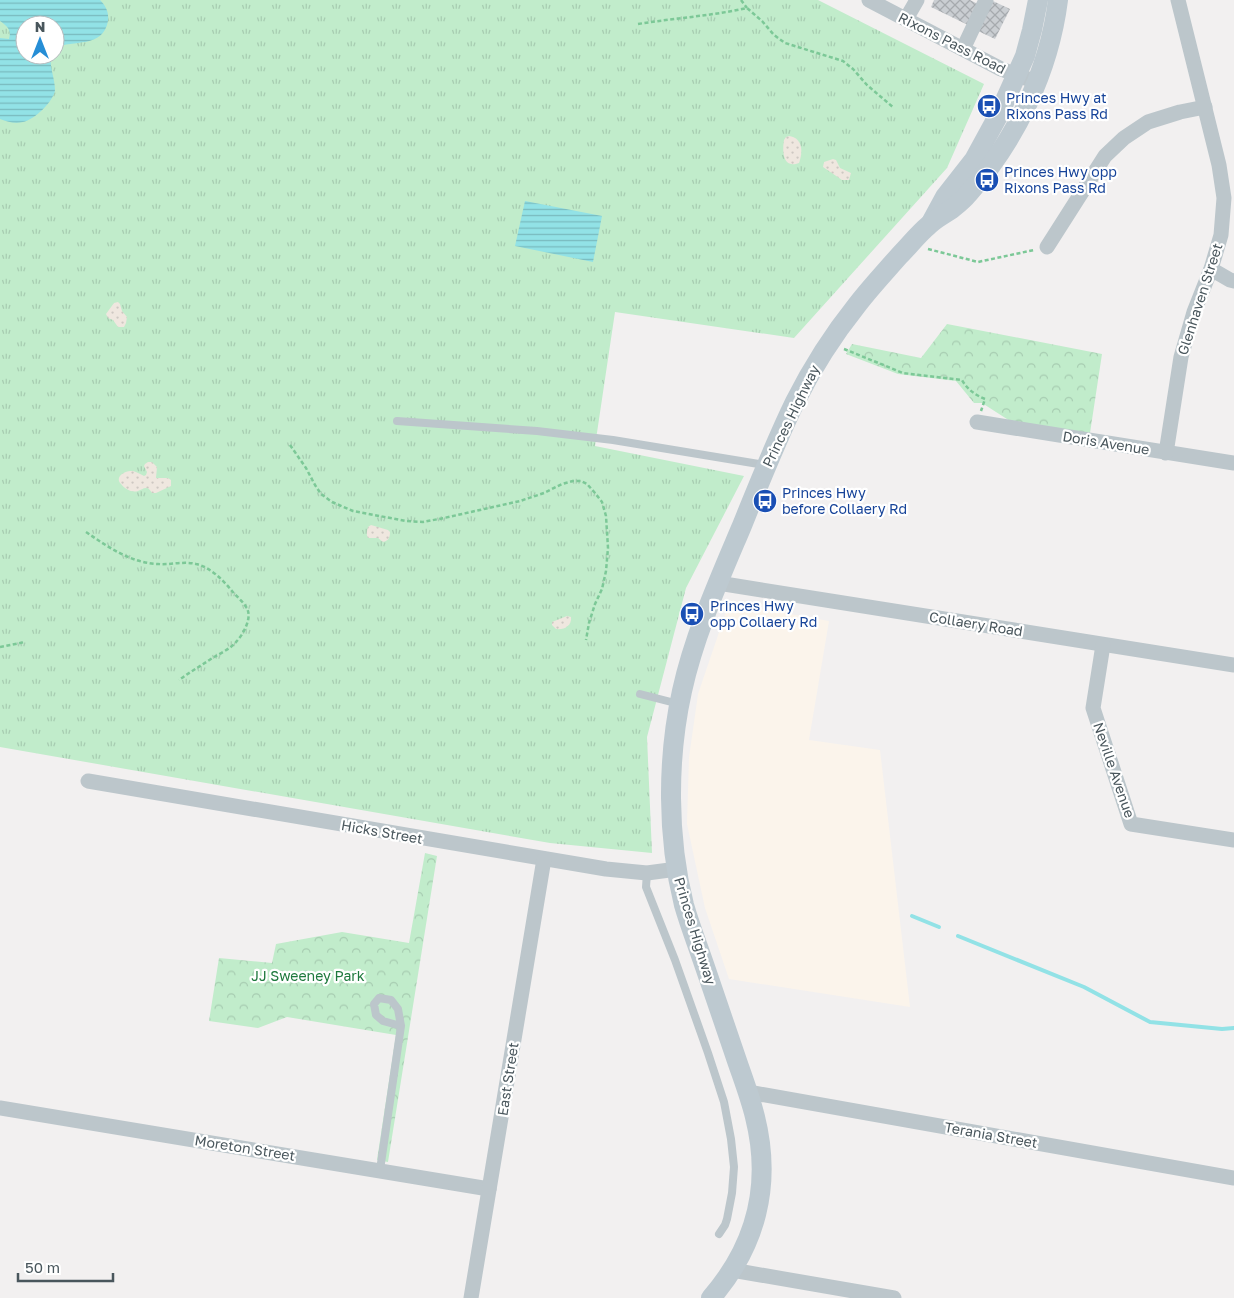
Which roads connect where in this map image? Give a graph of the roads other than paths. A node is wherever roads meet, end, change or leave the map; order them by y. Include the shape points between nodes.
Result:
1 (869, 0) edge
2 (917, 0) edge
3 (986, 0) edge
4 (1038, 0) edge
5 (1058, 0) edge
6 (1178, 0) edge
7 (906, 19) junction
8 (963, 49) junction
9 (1016, 76) junction
10 (1036, 82) junction
11 (1205, 107) junction
12 (931, 223) junction
13 (1047, 247) road end
14 (1211, 269) junction
15 (1234, 280) edge
16 (397, 421) dead end
17 (977, 422) road end
18 (1166, 453) junction
19 (1234, 463) edge
20 (767, 465) junction
21 (718, 583) junction
22 (1103, 645) junction
23 (1234, 666) edge
24 (640, 694) dead end
25 (679, 704) junction
26 (88, 781) dead end
27 (1234, 840) edge
28 (544, 859) junction
29 (677, 869) junction
30 (647, 873) junction
31 (400, 1026) dead end
32 (748, 1092) junction
33 (0, 1108) edge
34 (380, 1170) junction
35 (1234, 1178) edge
36 (489, 1189) junction
37 (718, 1234) dead end
38 (732, 1270) junction
39 (471, 1298) edge
40 (710, 1298) edge
41 (894, 1298) edge

1 - 7 street, Rixons Pass Road
2 - 7 street
3 - 8 street
4 - 9 main road, Princes Highway via 1025,56
5 - 10 main road, Princes Highway via 1049,45
6 - 11 street, Glenhaven Street
7 - 8 street, Rixons Pass Road
8 - 9 street, Rixons Pass Road
9 - 10 street, Rixons Pass Road
9 - 12 main road, Princes Highway via 974,160 945,197
10 - 12 main road, Princes Highway via 1014,131 994,161 954,208
11 - 13 street via 1148,122 1124,138 1105,156
11 - 14 street, Glenhaven Street via 1224,198 1221,235
12 - 20 main road, Princes Highway via 857,306 826,348 795,402
14 - 15 street
14 - 18 street, Glenhaven Street via 1181,357
16 - 20 lane via 537,430
17 - 18 street, Doris Avenue
18 - 19 street, Doris Avenue
20 - 21 main road, Princes Highway
21 - 22 street, Collaery Road
21 - 25 main road, Princes Highway via 689,663
22 - 23 street, Collaery Road
22 - 27 street, Neville Avenue via 1093,708 1131,824
24 - 25 lane
25 - 29 main road, Princes Highway via 672,773
26 - 28 street, Hicks Street
28 - 30 street, Hicks Street
28 - 36 street, East Street
29 - 30 street, Hicks Street
29 - 32 main road, Princes Highway via 685,908
30 - 37 lane via 646,887 675,960 726,1111 734,1166 727,1220
31 - 34 lane
32 - 35 street, Terania Street
32 - 38 main road, Princes Highway via 756,1120 762,1179 757,1214
33 - 34 street, Moreton Street
34 - 36 street, Moreton Street
36 - 39 street, East Street
38 - 40 main road, Princes Highway
38 - 41 street

